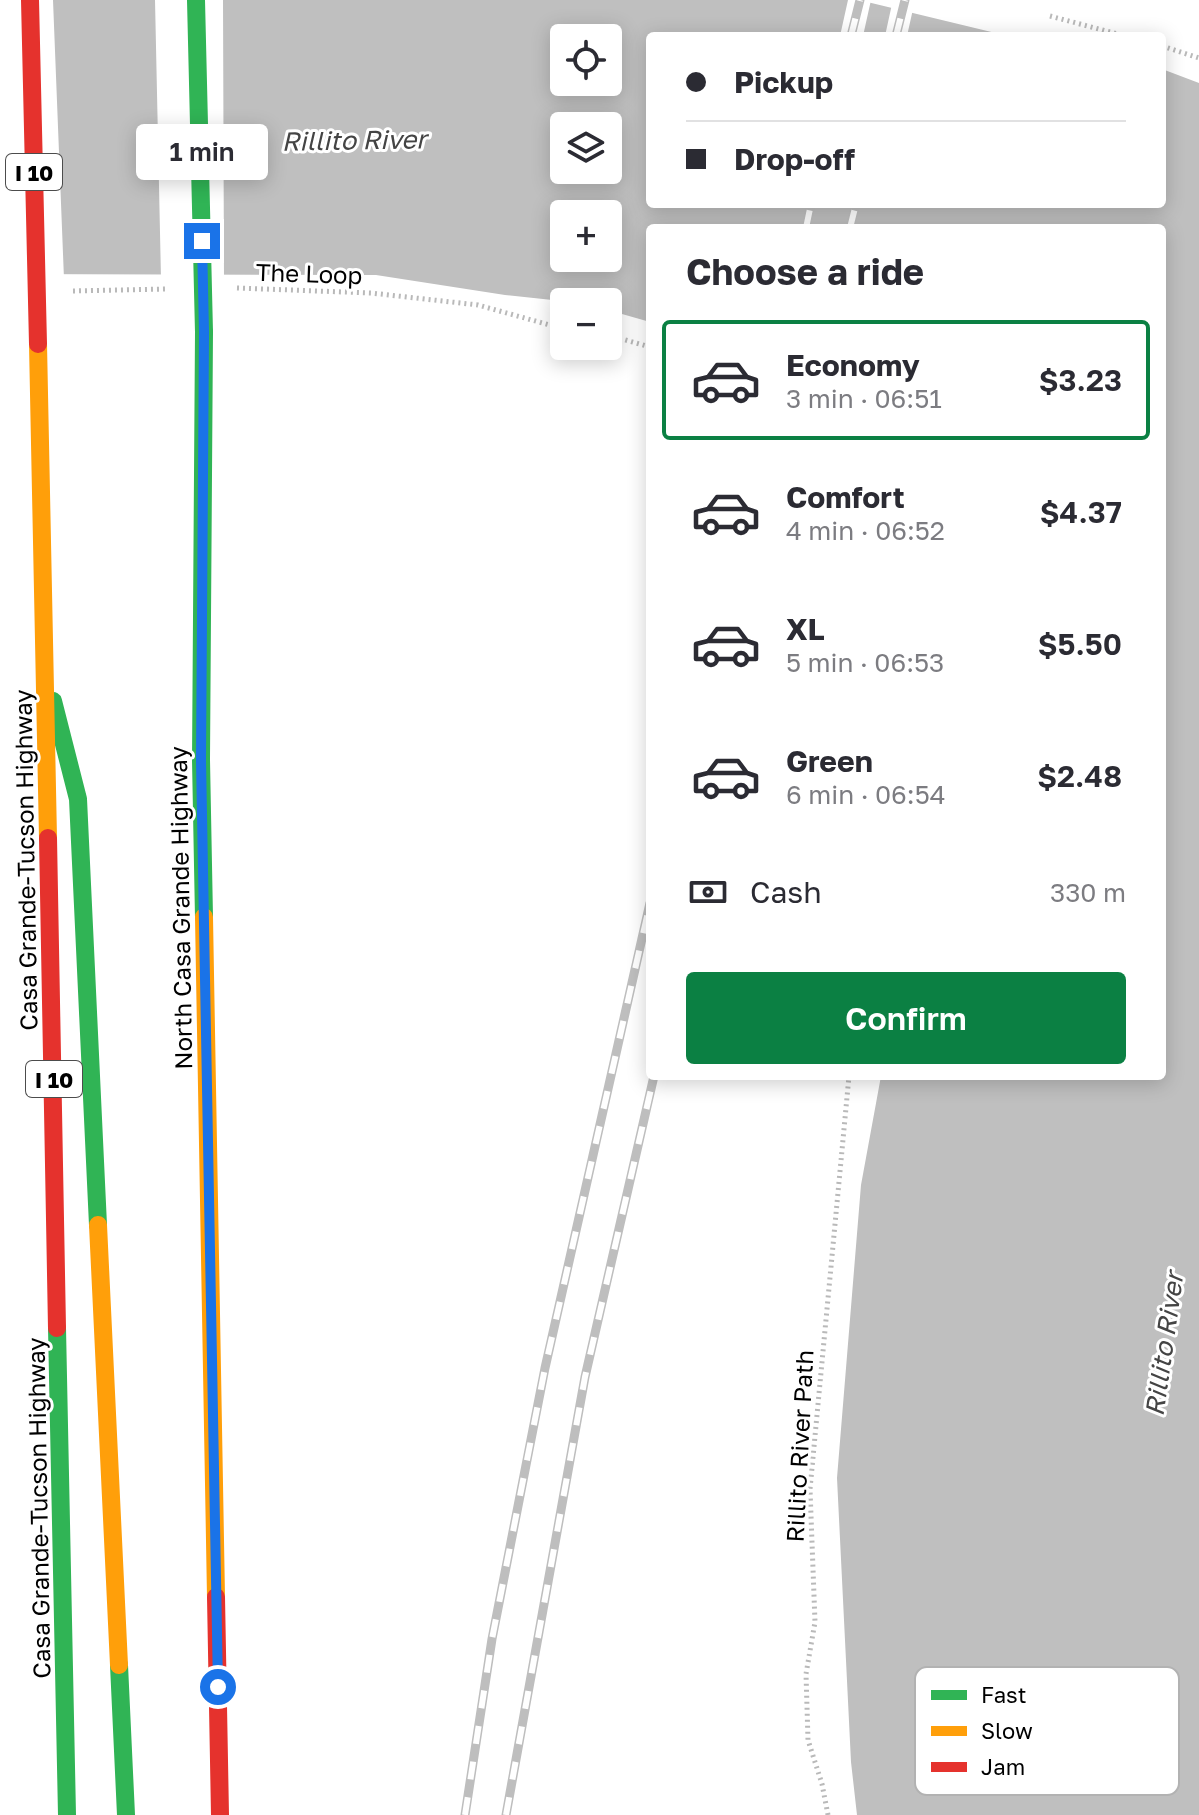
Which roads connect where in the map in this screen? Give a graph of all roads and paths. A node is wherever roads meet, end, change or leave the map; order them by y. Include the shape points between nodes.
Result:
1 (30, 0) edge
2 (196, 0) edge
3 (1050, 16) dead end
4 (1110, 32) edge
5 (1166, 47) edge
6 (1199, 58) edge
7 (226, 288) dead end
8 (169, 289) dead end
9 (61, 291) dead end
10 (550, 325) edge
11 (622, 339) edge
12 (646, 346) edge
13 (45, 668) junction
14 (849, 1080) edge
15 (67, 1815) edge
16 (126, 1815) edge
17 (220, 1815) edge
18 (828, 1815) edge

1 - 13 main road, Casa Grande-Tucson Highway / I 10, bridge
2 - 17 main road, North Casa Grande Highway, bridge via 204,332 201,760
3 - 4 path
5 - 6 path
7 - 10 path, The Loop via 371,293 478,305
8 - 9 path
11 - 12 path
13 - 15 main road, Casa Grande-Tucson Highway / I 10
13 - 16 main road via 78,799
14 - 18 path, Rillito River Path via 810,1489 815,1622 806,1674 808,1740

